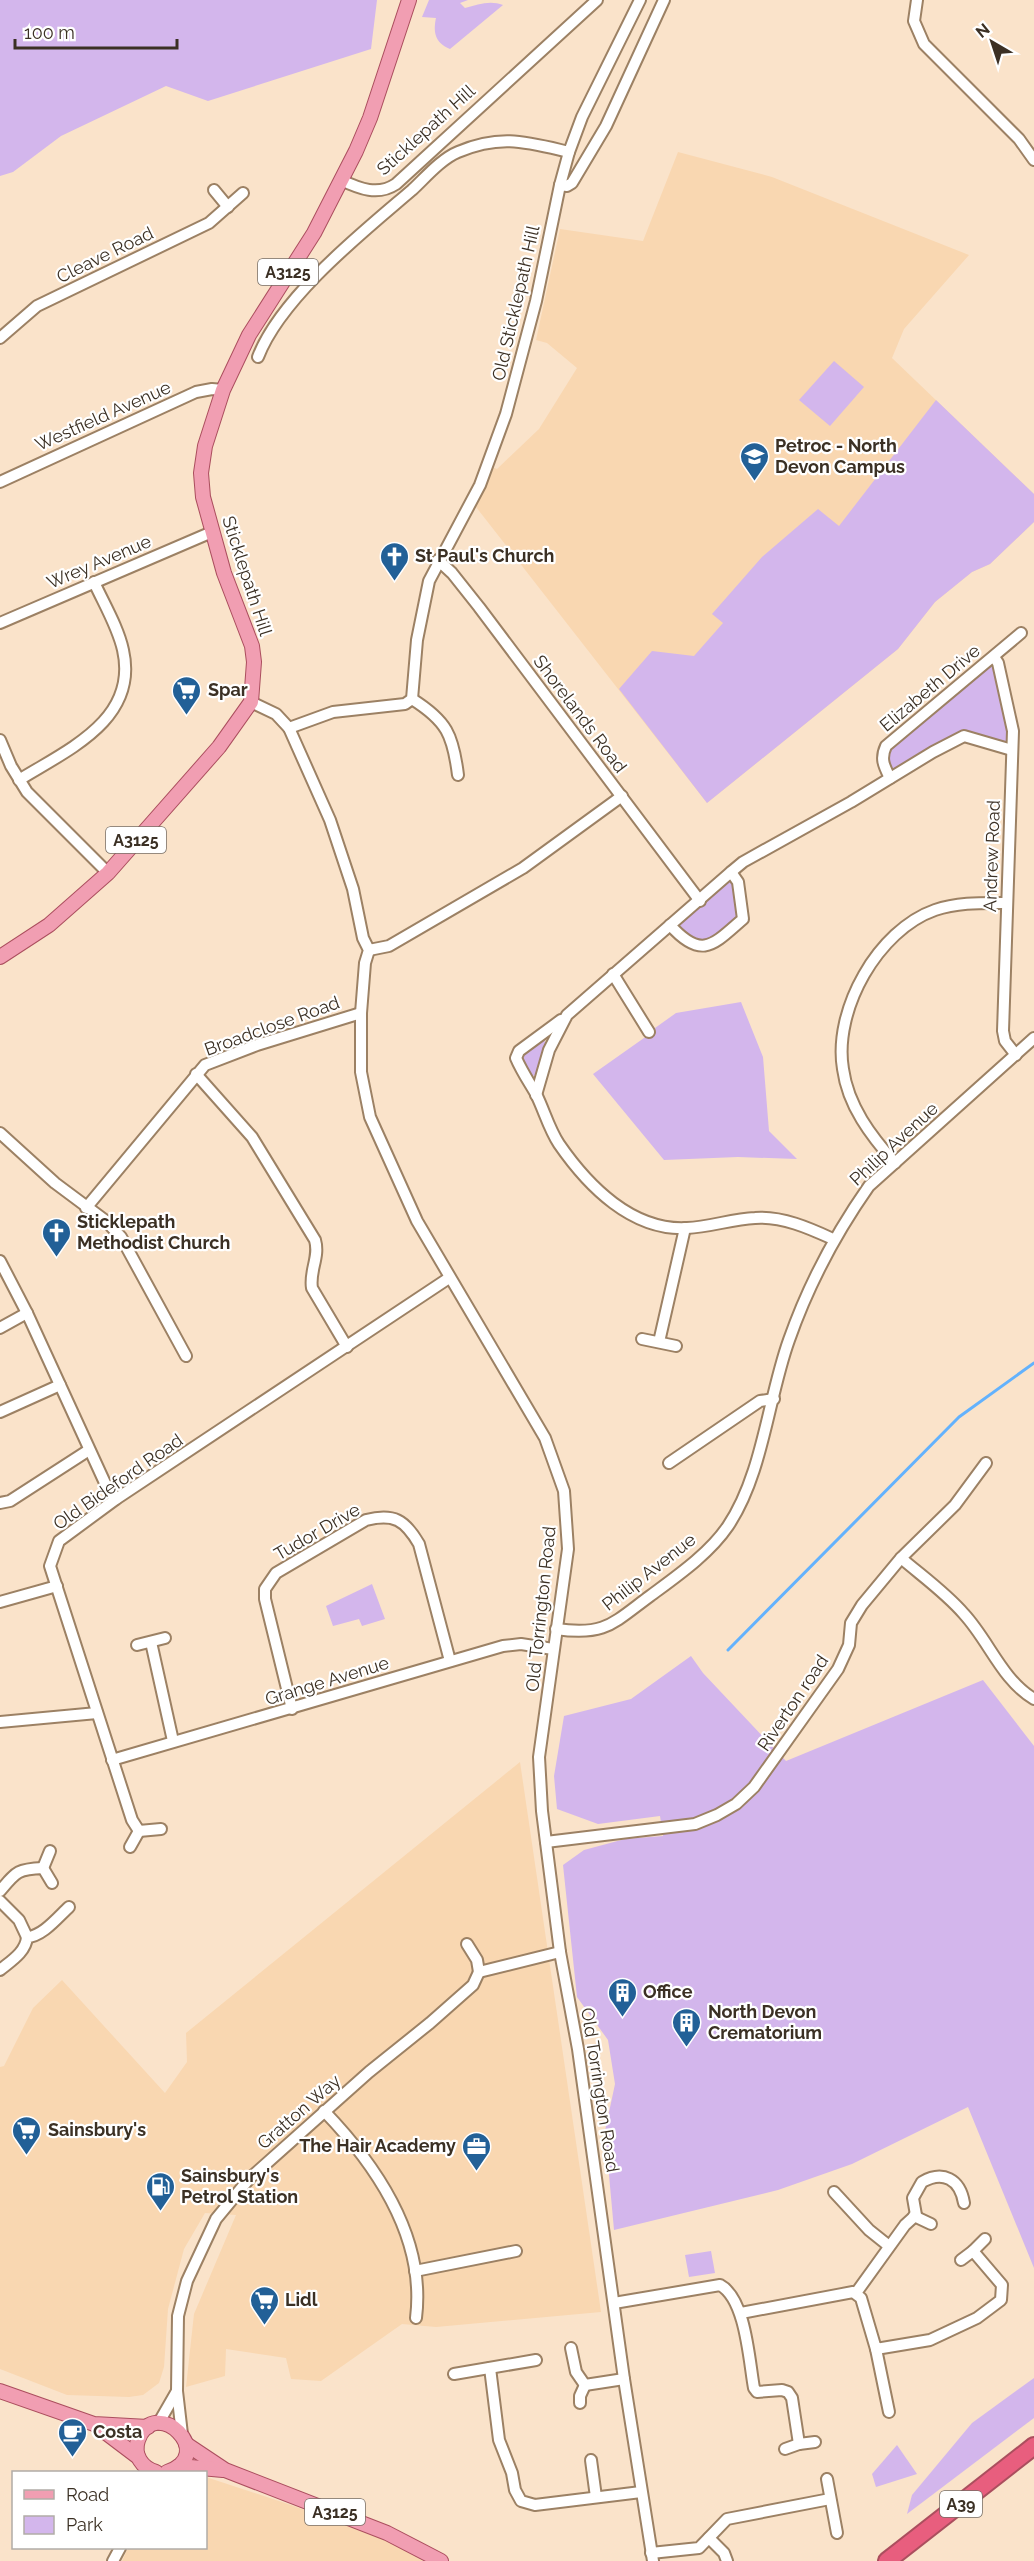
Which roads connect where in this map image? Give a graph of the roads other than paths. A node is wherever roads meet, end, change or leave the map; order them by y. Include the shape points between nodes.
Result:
1 (409, 0) edge
2 (597, 0) edge
3 (640, 0) edge
4 (664, 0) edge
5 (917, 0) edge
6 (569, 152) junction
7 (1034, 159) edge
8 (341, 180) junction
9 (560, 185) junction
10 (214, 190) dead end
11 (243, 193) dead end
12 (228, 207) junction
13 (0, 338) edge
14 (258, 357) dead end
15 (223, 390) junction
16 (0, 482) edge
17 (212, 532) junction
18 (438, 560) junction
19 (94, 582) junction
20 (0, 623) edge
21 (1021, 633) dead end
22 (994, 657) junction
23 (412, 699) junction
24 (251, 702) junction
25 (289, 729) junction
26 (0, 740) edge
27 (1012, 750) junction
28 (458, 776) dead end
29 (890, 778) junction
30 (19, 780) junction
31 (622, 796) junction
32 (731, 872) junction
33 (108, 873) junction
34 (700, 901) junction
35 (1007, 903) junction
36 (670, 925) junction
37 (369, 950) junction
38 (0, 957) edge
39 (613, 974) junction
40 (361, 1012) junction
41 (567, 1015) junction
42 (649, 1032) dead end
43 (1034, 1038) edge
44 (1016, 1055) junction
45 (195, 1074) junction
46 (536, 1095) junction
47 (0, 1133) edge
48 (895, 1163) junction
49 (87, 1208) junction
50 (685, 1228) junction
51 (833, 1239) junction
52 (0, 1261) edge
53 (449, 1278) junction
54 (27, 1313) junction
55 (0, 1328) edge
56 (642, 1339) dead end
57 (659, 1342) junction
58 (676, 1346) dead end
59 (347, 1347) junction
60 (186, 1356) dead end
61 (60, 1385) junction
62 (774, 1399) junction
63 (0, 1412) edge
64 (89, 1450) junction
65 (669, 1463) dead end
66 (986, 1463) dead end
67 (116, 1499) junction
68 (0, 1503) edge
69 (901, 1558) junction
70 (57, 1586) junction
71 (0, 1602) edge
72 (556, 1629) junction
73 (165, 1638) dead end
74 (150, 1642) junction
75 (137, 1645) dead end
76 (553, 1649) junction
77 (450, 1660) junction
78 (1034, 1699) edge
79 (292, 1709) junction
80 (97, 1713) junction
81 (0, 1722) edge
82 (173, 1741) junction
83 (112, 1760) junction
84 (160, 1829) dead end
85 (139, 1831) junction
86 (546, 1842) junction
87 (130, 1847) dead end
88 (50, 1851) dead end
89 (43, 1868) junction
90 (52, 1883) dead end
91 (0, 1891) edge
92 (0, 1901) edge
93 (69, 1907) dead end
94 (27, 1937) junction
95 (467, 1944) dead end
96 (560, 1952) junction
97 (0, 1970) edge
98 (479, 1972) junction
99 (324, 2111) junction
100 (834, 2192) dead end
101 (964, 2203) dead end
102 (914, 2216) junction
103 (931, 2224) dead end
104 (985, 2239) dead end
105 (889, 2246) junction
106 (516, 2251) dead end
107 (973, 2251) junction
108 (961, 2260) dead end
109 (416, 2271) junction
110 (856, 2293) junction
111 (614, 2303) junction
112 (741, 2313) junction
113 (416, 2318) dead end
114 (571, 2348) dead end
115 (876, 2349) junction
116 (536, 2360) dead end
117 (490, 2368) junction
118 (454, 2373) dead end
119 (624, 2379) junction
120 (585, 2385) junction
121 (0, 2391) edge
122 (177, 2391) junction
123 (580, 2403) dead end
124 (889, 2412) dead end
125 (94, 2424) junction
126 (153, 2426) junction
127 (184, 2439) junction
128 (815, 2442) dead end
129 (799, 2444) junction
130 (1034, 2446) edge
131 (785, 2449) dead end
132 (591, 2460) dead end
133 (141, 2465) edge
134 (225, 2470) junction
135 (168, 2471) edge
136 (827, 2479) dead end
137 (641, 2492) junction
138 (596, 2497) junction
139 (830, 2499) junction
140 (837, 2533) dead end
141 (710, 2538) junction
142 (652, 2557) edge
143 (441, 2561) edge
144 (727, 2561) edge
145 (888, 2561) edge

1 - 8 main road, A3125 via 370,118
2 - 8 street, Sticklepath Hill via 396,184 373,191
3 - 6 street, Old Sticklepath Hill via 582,117
4 - 9 street via 606,126 572,183
5 - 7 street via 914,21 924,44
6 - 9 street, Old Sticklepath Hill
6 - 14 street via 510,140 455,153 315,279 284,312
8 - 15 main road, Sticklepath Hill / A3125 via 314,233 249,335
9 - 18 street, Old Sticklepath Hill via 536,301 506,414 480,485
10 - 12 street
11 - 12 street, Cleave Road
12 - 13 street, Cleave Road via 209,223 38,306
15 - 16 street, Westfield Avenue via 196,392
15 - 17 main road, Sticklepath Hill / A3125 via 205,446 201,473
17 - 19 street, Wrey Avenue
17 - 24 main road, Sticklepath Hill / A3125 via 252,646
18 - 23 street, Old Sticklepath Hill via 422,611
18 - 31 street, Shorelands Road via 452,573
19 - 20 street, Wrey Avenue
19 - 30 street via 123,648 126,664 118,700 108,719 89,735
21 - 22 street, Elizabeth Drive
22 - 27 street, Andrew Road via 1013,731
22 - 29 street, Elizabeth Drive via 886,746 882,755
23 - 25 street via 405,704 333,712
23 - 28 street via 442,722 452,739
24 - 25 street, Old Torrington Road via 276,714
24 - 33 main road, A3125 via 219,747
25 - 37 street, Old Torrington Road via 330,820
26 - 30 street
27 - 29 street via 964,736
27 - 35 street, Andrew Road
29 - 32 street
30 - 33 street
31 - 34 street
31 - 37 street, Shorelands Road via 523,868 388,946
32 - 34 street
32 - 36 street via 738,882 743,919 714,944 704,946 683,939
33 - 38 main road, A3125 via 49,925
34 - 36 street
35 - 44 street, Andrew Road via 1003,1032
35 - 48 street via 959,904 917,918 869,964 857,988 843,1039 843,1069 858,1114
36 - 39 street
37 - 40 street, Old Torrington Road
39 - 41 street
39 - 42 street
40 - 45 street, Broadclose Road via 256,1045 205,1065
40 - 53 street, Old Torrington Road via 361,1072 370,1117 417,1221
41 - 46 street via 549,1050
41 - 46 street via 516,1054
43 - 44 street, Philip Avenue
44 - 48 street, Philip Avenue
45 - 49 street, Broadclose Road
45 - 59 street, Broadclose Road via 252,1137 315,1240 318,1250 310,1279 312,1288
46 - 50 street via 558,1142 608,1199 642,1222
47 - 49 street
48 - 51 street, Philip Avenue via 869,1186
49 - 60 street via 121,1237
50 - 51 street via 770,1218 808,1227
50 - 57 street
51 - 62 street, Philip Avenue via 789,1340
52 - 54 street
53 - 59 street, Old Bideford Road
53 - 72 street, Old Torrington Road via 545,1438 562,1480 568,1549
54 - 55 street
54 - 61 street
56 - 57 street
57 - 58 street
59 - 67 street, Old Bideford Road
61 - 63 street
61 - 64 street
62 - 65 street via 760,1401
62 - 72 street, Philip Avenue via 744,1495 728,1526 708,1549 601,1629
64 - 67 street
64 - 68 street
66 - 69 street, Riverton road via 955,1505
67 - 70 street, Old Bideford Road via 59,1541 50,1566
69 - 78 street via 963,1612 1008,1677
69 - 86 street, Riverton road via 851,1623 849,1645 831,1678 754,1787 737,1803 695,1824
70 - 71 street
70 - 80 street, Old Bideford Road
72 - 76 street, Old Torrington Road
73 - 74 street
74 - 75 street
74 - 82 street
76 - 77 street, Grange Avenue via 521,1644
76 - 86 street, Old Torrington Road via 539,1757
77 - 79 street, Grange Avenue
77 - 79 street, Tudor Drive via 419,1544 411,1529 394,1517 366,1520 276,1573 265,1589
79 - 82 street, Grange Avenue
80 - 81 street
80 - 83 street, Old Bideford Road
82 - 83 street, Grange Avenue
83 - 85 street, Old Bideford Road
84 - 85 street
85 - 87 street
86 - 96 street, Old Torrington Road
88 - 89 street
89 - 90 street
89 - 91 street via 17,1871
92 - 94 street via 19,1920
93 - 94 street via 47,1927
94 - 97 street via 21,1951
95 - 98 street
96 - 98 street
96 - 111 street, Old Torrington Road
98 - 99 street, Gratton Way via 467,1991
99 - 109 street via 382,2180
99 - 122 street, Gratton Way via 243,2186 216,2219 201,2247 178,2316
100 - 105 street
101 - 102 street via 956,2183 943,2176 930,2177 922,2182 913,2198
102 - 103 street
102 - 105 street
104 - 107 street
105 - 110 street
106 - 109 street
107 - 108 street
107 - 115 street via 1002,2285 1001,2300 977,2318 930,2340
109 - 113 street
110 - 112 street
110 - 115 street via 861,2298
111 - 112 street via 720,2285 727,2289
111 - 119 street, Old Torrington Road
112 - 129 street via 754,2388 757,2392 788,2392
114 - 120 street via 576,2372
115 - 124 street
116 - 117 street
117 - 118 street
117 - 138 street via 497,2432 517,2496 535,2505
119 - 120 street
119 - 137 street, Old Torrington Road
120 - 123 street
121 - 125 main road
122 - 126 street, Gratton Way
122 - 127 street, Gratton Way
125 - 126 main road
125 - 133 main road
126 - 127 main road via 171,2425
126 - 133 main road via 138,2440
127 - 134 main road, A3125
127 - 135 main road via 185,2456
128 - 129 street
129 - 131 street
130 - 145 highway, A39
132 - 138 street
133 - 135 main road
134 - 135 main road, A3125
134 - 143 main road, A3125 via 387,2533
136 - 139 street
137 - 138 street
137 - 142 street, Old Torrington Road
139 - 140 street
139 - 141 street via 727,2519
141 - 142 street via 699,2547
141 - 144 street

